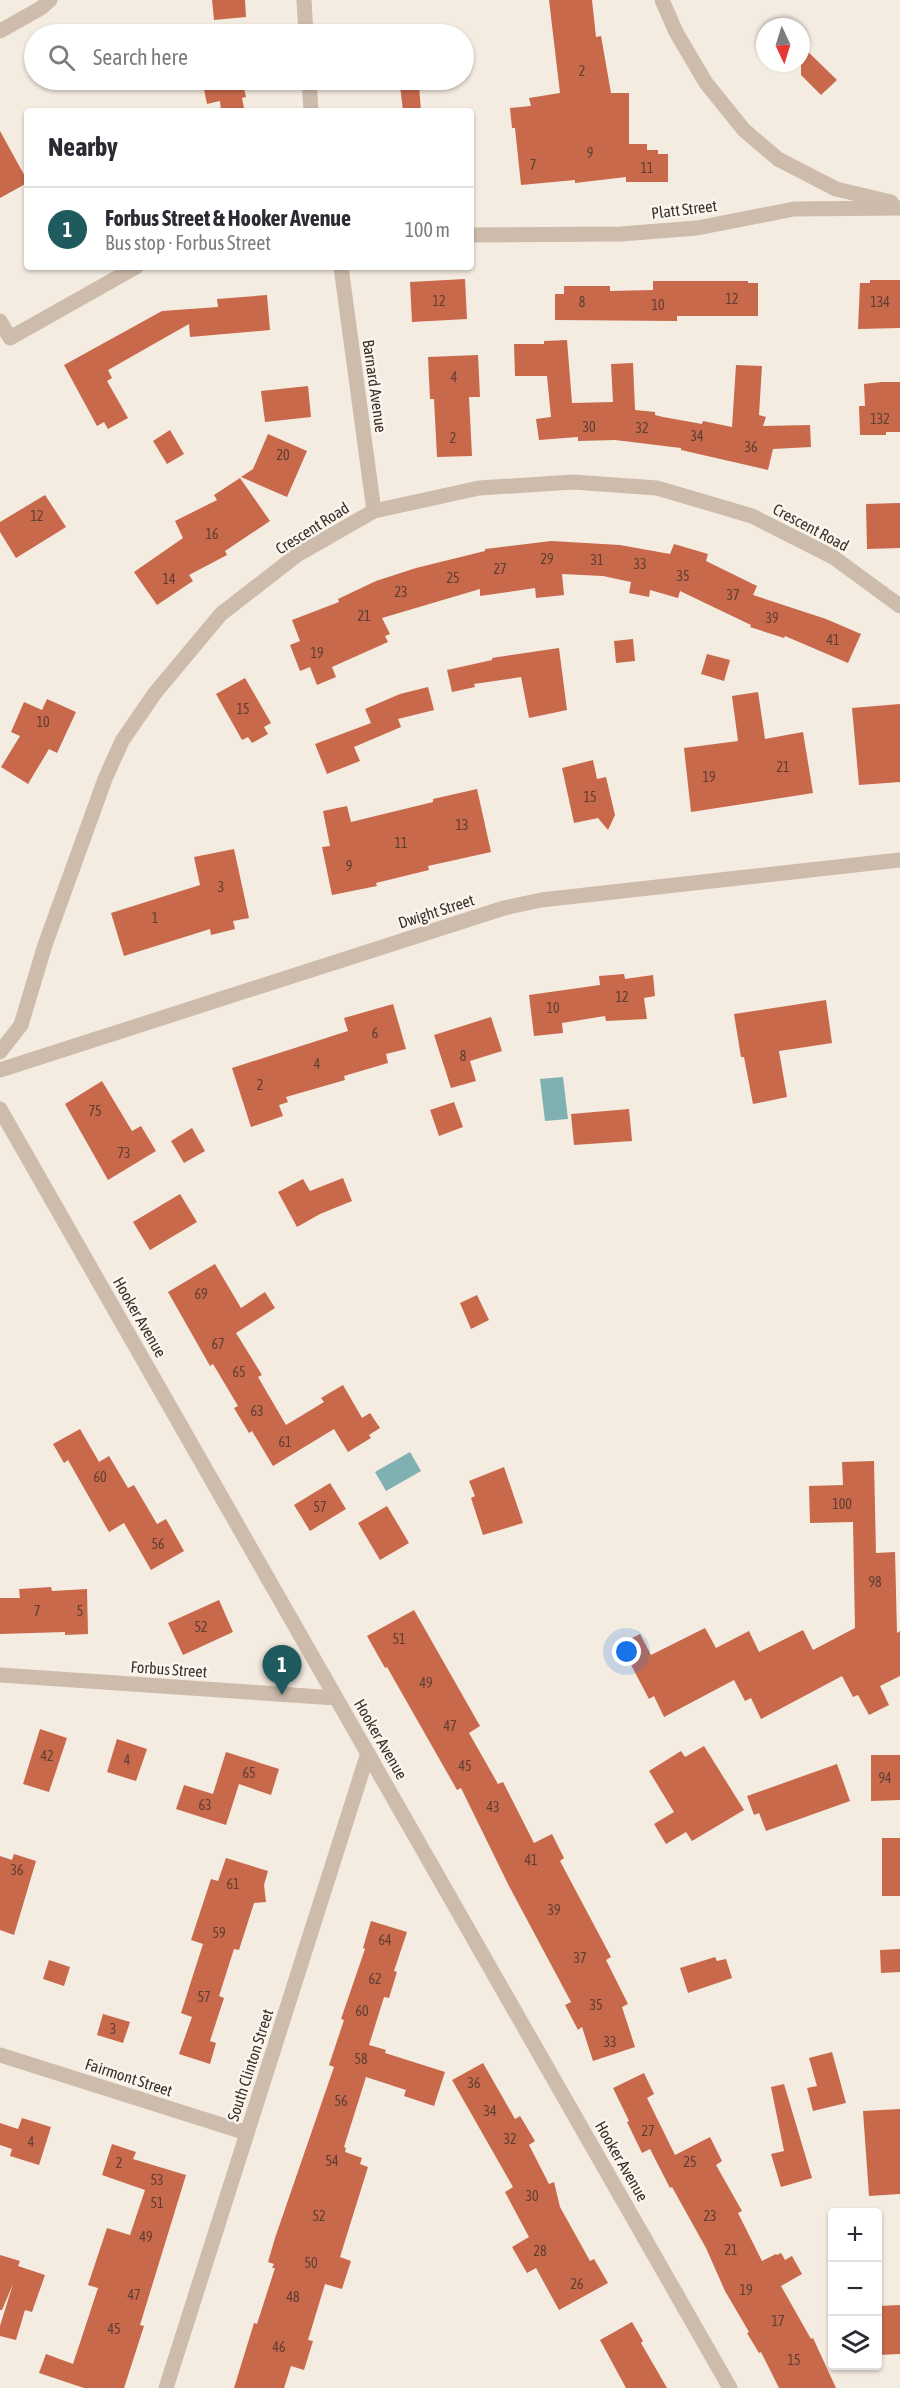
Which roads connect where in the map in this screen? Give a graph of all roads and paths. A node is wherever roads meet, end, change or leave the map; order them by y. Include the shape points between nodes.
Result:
1 (50, 0) edge
2 (303, 0) edge
3 (662, 0) edge
4 (305, 24) edge
5 (0, 32) edge
6 (310, 90) edge
7 (311, 108) edge
8 (900, 206) edge
9 (474, 235) edge
10 (131, 270) edge
11 (341, 270) edge
12 (0, 321) edge
13 (374, 511) junction
14 (900, 606) edge
15 (900, 860) edge
16 (0, 1052) edge
17 (0, 1070) edge
18 (0, 1109) edge
19 (0, 1676) edge
20 (336, 1698) junction
21 (368, 1753) junction
22 (0, 2055) edge
23 (247, 2133) junction
24 (165, 2388) edge
25 (730, 2388) edge

1 - 5 street
2 - 4 street
3 - 8 street via 706,83 744,130 778,159 836,189
6 - 7 street
8 - 9 street, Platt Street via 794,209 697,228 621,234
10 - 12 street via 10,338
11 - 13 street, Barnard Avenue
13 - 14 street, Crescent Road via 479,488 573,482 657,488 752,516 833,557
13 - 16 street, Crescent Road via 297,555 221,614 155,693 122,741 105,779 45,945 21,1025
15 - 17 street, Dwight Street via 541,900 504,908
18 - 20 street, Hooker Avenue
19 - 20 street, Forbus Street
20 - 21 street, Hooker Avenue
21 - 23 street, South Clinton Street
21 - 25 street, Hooker Avenue
22 - 23 street, Fairmont Street
23 - 24 street, South Clinton Street

